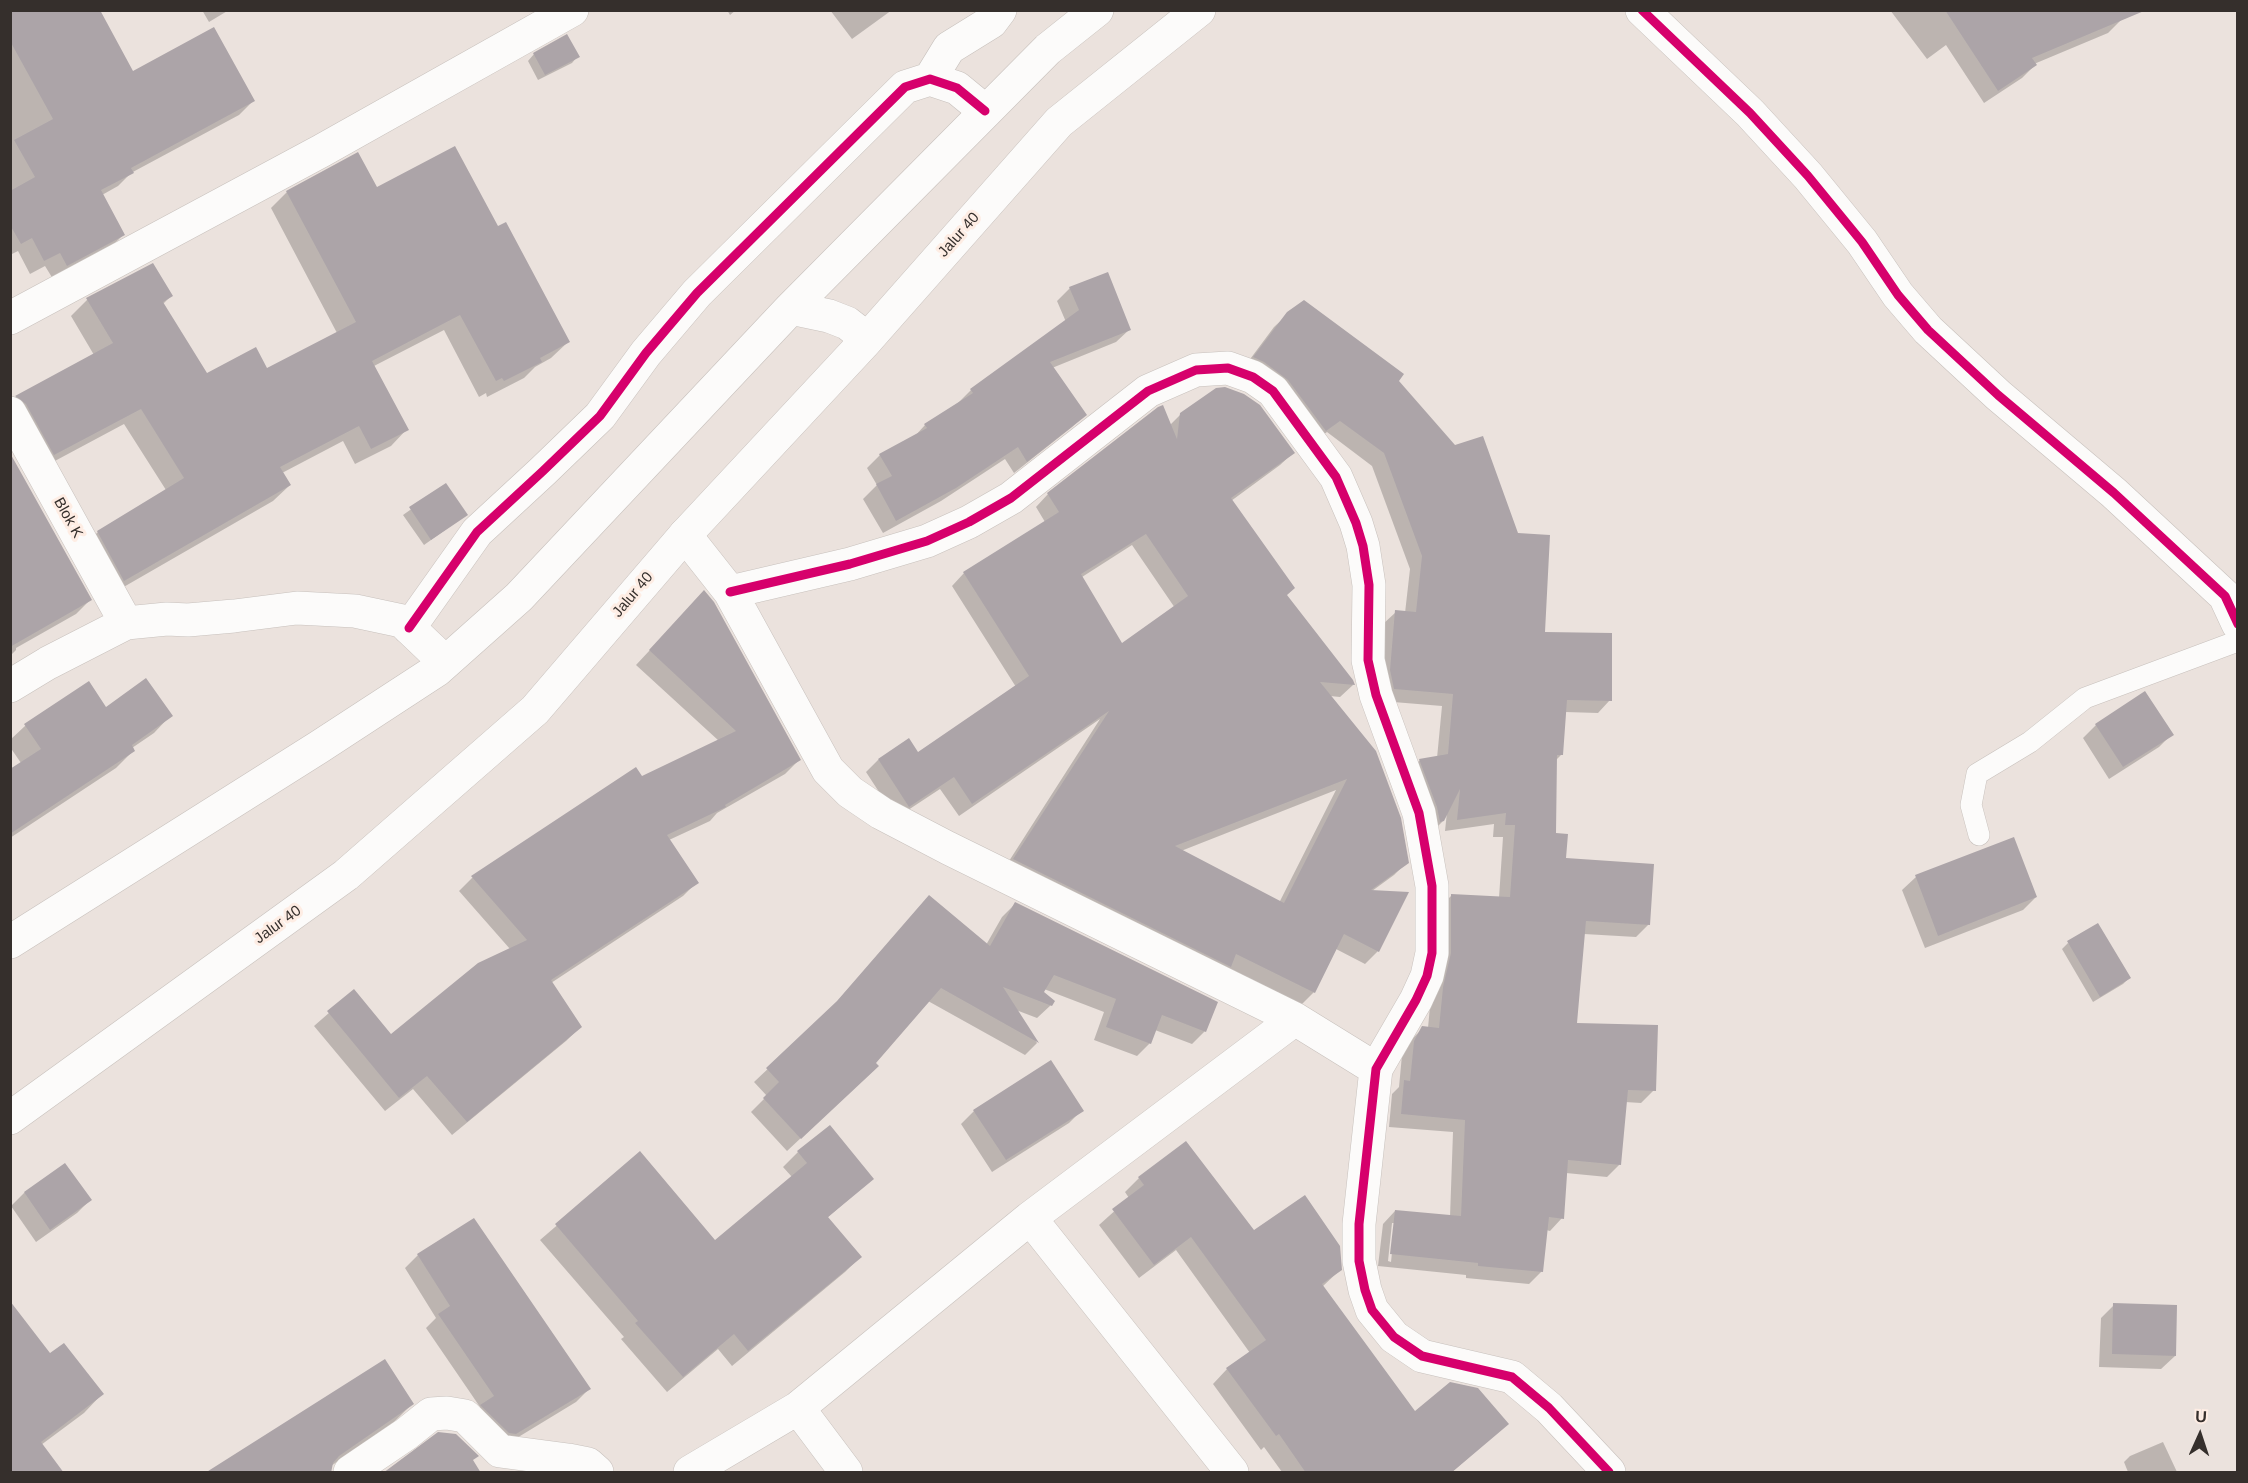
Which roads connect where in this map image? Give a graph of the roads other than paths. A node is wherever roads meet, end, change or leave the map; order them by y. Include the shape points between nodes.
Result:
1 (572, 10) edge
2 (1000, 10) edge
3 (1097, 10) edge
4 (1199, 10) edge
5 (1641, 10) edge
6 (930, 79) junction
7 (985, 111) junction
8 (791, 308) junction
9 (10, 318) edge
10 (864, 344) junction
11 (10, 413) edge
12 (685, 535) junction
13 (730, 592) junction
14 (126, 624) junction
15 (2238, 624) edge
16 (409, 628) junction
17 (2238, 641) edge
18 (445, 662) junction
19 (10, 686) edge
20 (1979, 835) dead end
21 (10, 942) edge
22 (1295, 1019) junction
23 (1376, 1070) junction
24 (10, 1118) edge
25 (1030, 1218) junction
26 (798, 1407) junction
27 (350, 1473) edge
28 (597, 1473) edge
29 (690, 1473) edge
30 (846, 1473) edge
31 (1232, 1473) edge
32 (1610, 1473) edge

1 - 9 main road via 321,151
2 - 6 main road via 991,22 949,48
3 - 7 main road via 1048,49
4 - 10 main road, Jalur 40 via 1059,122
5 - 15 main road via 1750,113 1808,176 1928,330 2225,596
6 - 7 main road via 957,88
6 - 16 main road via 905,87 698,293 646,353 600,416 477,532
7 - 8 main road
8 - 10 main road via 847,323
8 - 18 main road via 519,597
10 - 12 main road, Jalur 40
11 - 14 main road, Blok K
12 - 13 main road
12 - 24 main road, Jalur 40 via 535,710 346,875
13 - 22 main road via 828,770 850,792 948,848
13 - 23 main road via 850,564 927,541 969,522 1011,498 1148,391 1196,370 1228,368 1253,377 1273,391 1336,477 1356,523 1369,585 1368,660 1376,695 1419,813 1432,886 1432,953 1427,976
14 - 16 main road via 297,608 356,611 402,621
14 - 19 main road
16 - 18 main road
17 - 20 lane via 2085,698 2030,742 1977,774 1971,805
18 - 21 main road via 319,747
22 - 23 main road
22 - 25 main road
23 - 32 main road via 1359,1224 1359,1261 1372,1310 1394,1337 1422,1356 1512,1377 1550,1408
25 - 26 main road
25 - 31 main road
26 - 29 main road
26 - 30 main road
27 - 28 main road via 430,1414 447,1413 465,1416 500,1451 588,1464

